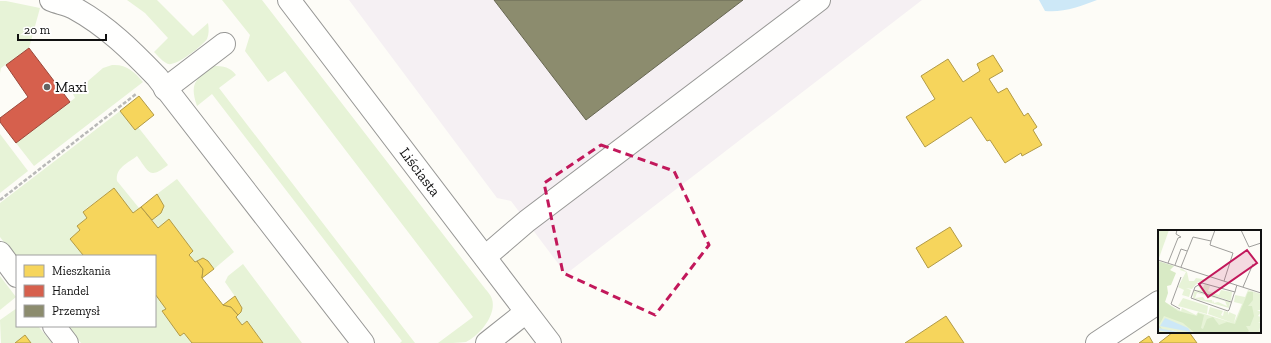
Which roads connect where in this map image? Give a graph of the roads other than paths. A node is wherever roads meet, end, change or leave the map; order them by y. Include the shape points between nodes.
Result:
1 (51, 0) edge
2 (289, 0) edge
3 (819, 0) edge
4 (224, 44) dead end
5 (161, 83) junction
6 (0, 253) edge
7 (485, 257) junction
8 (16, 275) edge
9 (1158, 303) edge
10 (526, 312) junction
11 (55, 327) edge
12 (67, 343) edge
13 (363, 343) edge
14 (486, 343) edge
15 (550, 343) edge
16 (1097, 343) edge

1 - 5 street via 73,8 107,29 126,45
2 - 7 street, Liściasta
3 - 7 street via 527,221
4 - 5 street
5 - 13 street
6 - 8 street
7 - 10 street, Liściasta
9 - 16 street
10 - 14 street
10 - 15 street, Liściasta
11 - 12 street

